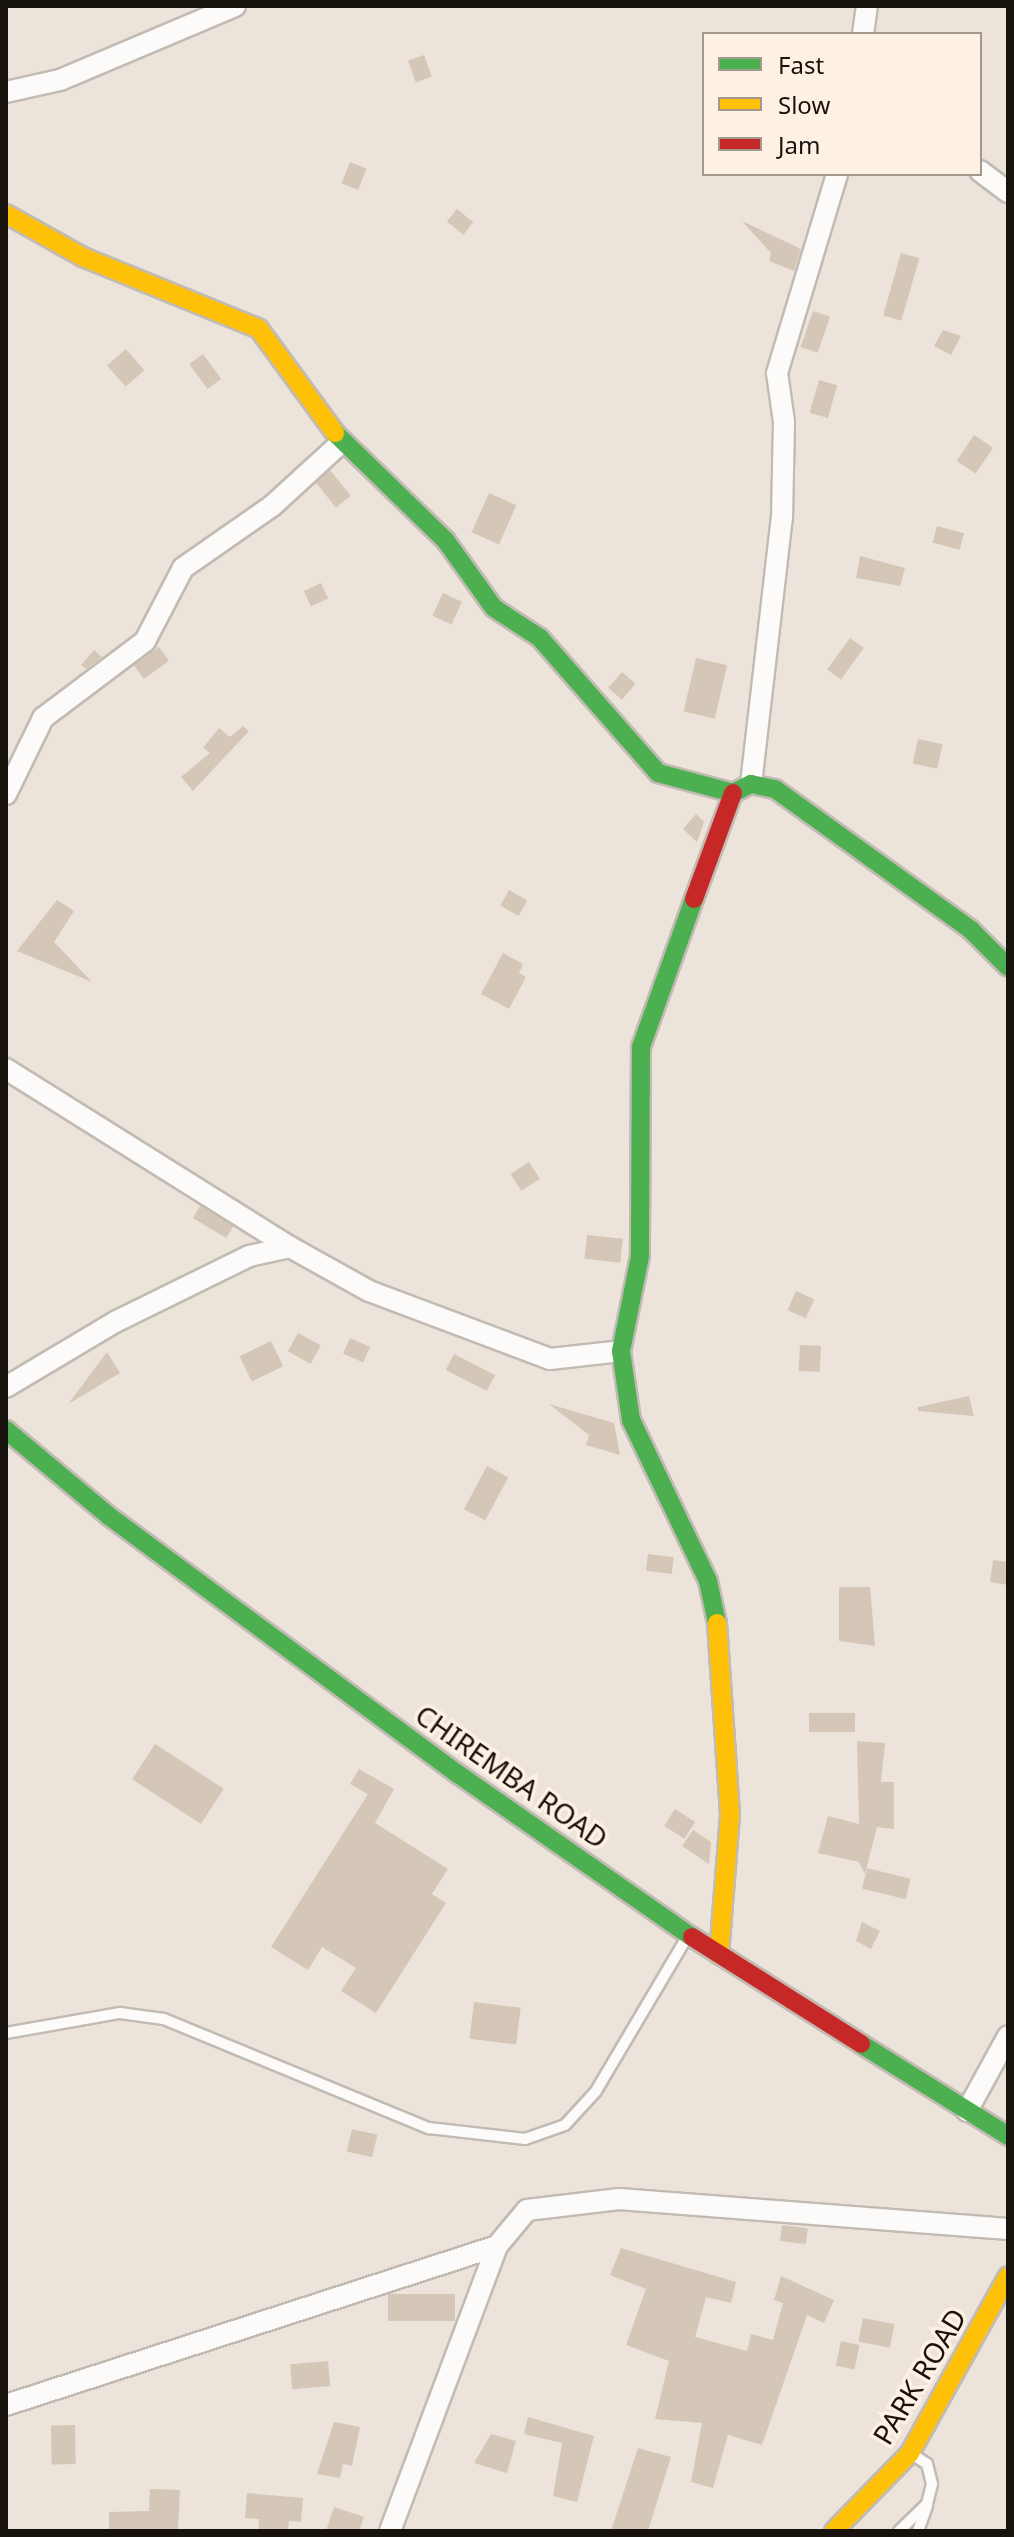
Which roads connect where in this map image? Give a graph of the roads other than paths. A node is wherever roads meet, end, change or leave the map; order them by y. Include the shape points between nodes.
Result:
1 (235, 6) edge
2 (867, 6) edge
3 (863, 32) edge
4 (6, 92) edge
5 (982, 172) edge
6 (836, 176) edge
7 (1008, 192) edge
8 (6, 214) edge
9 (342, 442) junction
10 (742, 788) junction
11 (6, 794) edge
12 (1008, 967) edge
13 (6, 1069) edge
14 (290, 1247) junction
15 (621, 1351) junction
16 (6, 1387) edge
17 (6, 1430) edge
18 (688, 1935) junction
19 (719, 1955) junction
20 (6, 2033) edge
21 (1008, 2036) edge
22 (967, 2111) junction
23 (1008, 2136) edge
24 (1008, 2229) edge
25 (497, 2246) junction
26 (1008, 2276) edge
27 (6, 2405) edge
28 (910, 2453) junction
29 (927, 2504) junction
30 (390, 2531) edge
31 (834, 2531) edge
32 (899, 2531) edge
33 (918, 2531) edge

1 - 4 street via 60,80
2 - 3 street
5 - 7 street
6 - 10 street via 777,373 784,422 782,518
8 - 9 street via 83,257 259,329
9 - 10 street via 446,541 494,608 540,638 658,773
9 - 11 street via 272,506 183,568 145,641 43,718
10 - 12 street via 799,804 971,930
10 - 15 street via 641,1047 640,1256
13 - 14 street
14 - 15 street via 369,1291 550,1359
14 - 16 street via 249,1256 129,1315
15 - 19 street via 631,1420 708,1581 724,1654 730,1815
17 - 18 street, CHIREMBA ROAD via 146,1544
18 - 19 street, CHIREMBA ROAD
18 - 20 lane via 596,2091 565,2125 525,2139 429,2128 164,2019 120,2013
19 - 22 street, CHIREMBA ROAD
21 - 22 street
22 - 23 street, CHIREMBA ROAD
24 - 25 street via 619,2199 527,2210
25 - 27 street
25 - 30 street
26 - 28 street, PARK ROAD
28 - 29 lane via 927,2464
28 - 31 street, PARK ROAD
29 - 32 lane
29 - 33 lane

